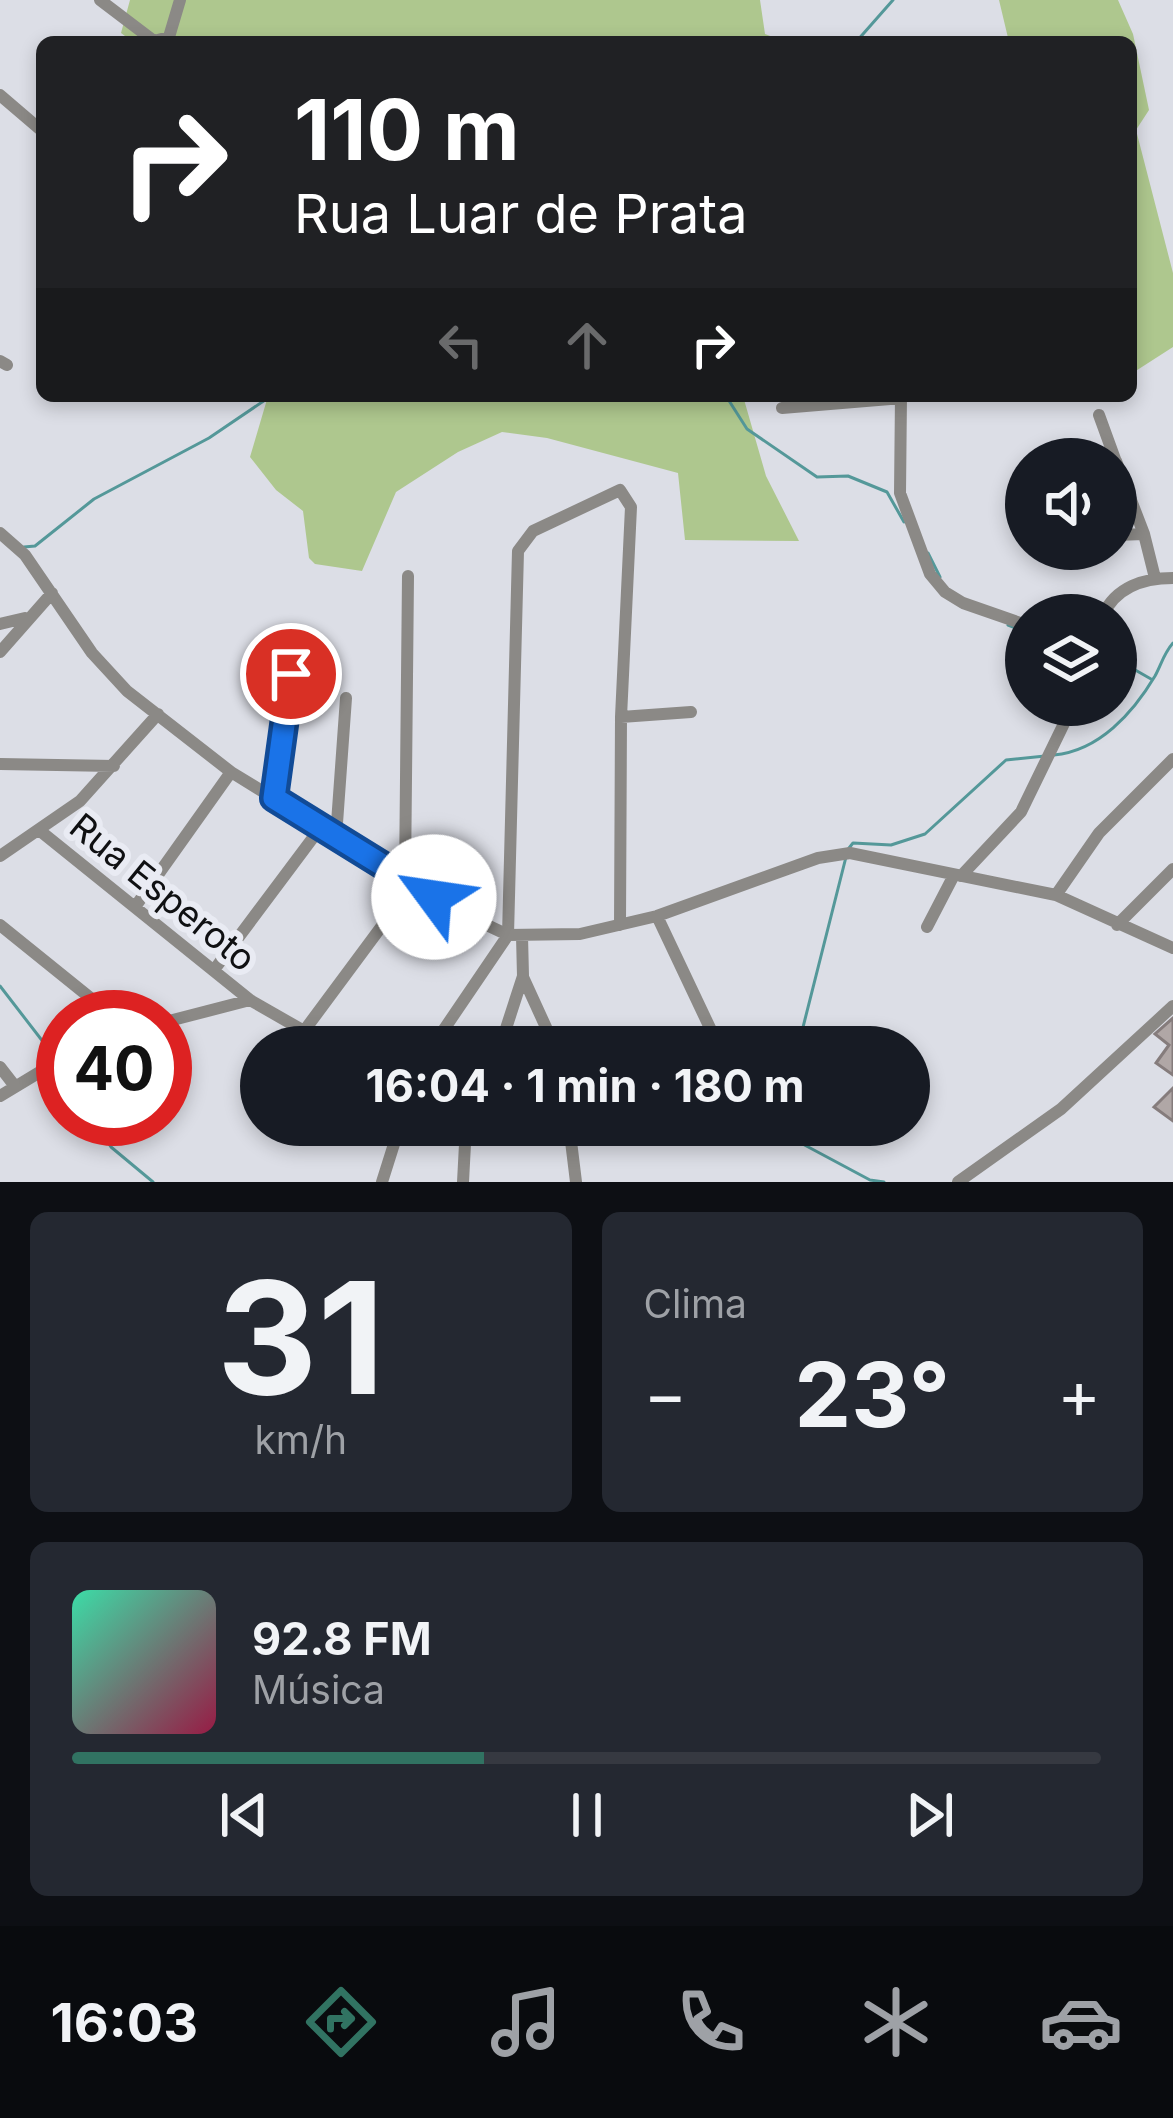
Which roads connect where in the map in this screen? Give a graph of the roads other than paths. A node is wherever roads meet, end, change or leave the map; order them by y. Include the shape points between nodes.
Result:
1 (100, 0) edge
2 (180, 0) edge
3 (147, 36) edge
4 (169, 36) edge
5 (0, 95) edge
6 (36, 126) edge
7 (847, 402) edge
8 (902, 402) edge
9 (782, 408) dead end
10 (1100, 415) dead end
11 (1108, 438) edge
12 (1137, 516) edge
13 (0, 532) edge
14 (1137, 534) edge
15 (1144, 534) junction
16 (408, 576) dead end
17 (1155, 578) junction
18 (1173, 578) edge
19 (52, 593) junction
20 (1120, 594) edge
21 (26, 618) junction
22 (1005, 618) edge
23 (0, 624) edge
24 (0, 652) edge
25 (291, 674) dead end
26 (346, 698) dead end
27 (691, 712) dead end
28 (158, 714) junction
29 (621, 717) junction
30 (1063, 726) edge
31 (1173, 759) edge
32 (0, 764) edge
33 (114, 766) junction
34 (231, 772) junction
35 (274, 798) junction
36 (321, 827) junction
37 (39, 830) junction
38 (336, 837) junction
39 (0, 856) edge
40 (1173, 868) edge
41 (957, 875) junction
42 (409, 881) junction
43 (1056, 895) junction
44 (135, 907) junction
45 (657, 916) junction
46 (0, 925) edge
47 (620, 925) junction
48 (1117, 925) junction
49 (927, 927) dead end
50 (515, 935) junction
51 (1173, 948) edge
52 (214, 970) junction
53 (523, 976) junction
54 (81, 990) edge
55 (250, 1000) junction
56 (1173, 1006) edge
57 (192, 1015) edge
58 (295, 1026) edge
59 (308, 1026) edge
60 (448, 1026) edge
61 (507, 1026) edge
62 (546, 1026) edge
63 (709, 1026) edge
64 (0, 1067) edge
65 (36, 1073) edge
66 (14, 1085) junction
67 (0, 1096) edge
68 (393, 1146) edge
69 (465, 1146) edge
70 (572, 1146) edge
71 (382, 1182) edge
72 (463, 1182) edge
73 (576, 1182) edge
74 (958, 1182) edge

1 - 3 street
2 - 4 street
5 - 6 street
7 - 9 street
8 - 22 street via 900,493 930,574 963,603
10 - 11 street
12 - 15 street
13 - 19 street
14 - 15 street
15 - 17 street
16 - 42 street
17 - 18 street
17 - 20 street
19 - 21 street
19 - 28 street via 109,674
21 - 23 street
21 - 24 street
25 - 35 street
26 - 38 street
27 - 29 street
28 - 33 street
28 - 34 street
29 - 47 street
29 - 50 street via 631,507 614,491 523,539
30 - 41 street via 1021,812
31 - 43 street via 1100,833
32 - 33 street
33 - 37 street
34 - 35 street
34 - 44 street
35 - 36 street
36 - 38 street
36 - 52 street
37 - 39 street
37 - 44 street, Rua Esperoto
38 - 42 street
40 - 48 street
41 - 43 street
41 - 45 street via 840,853
41 - 49 street
42 - 50 street
42 - 59 street
43 - 48 street
44 - 52 street, Rua Esperoto
45 - 47 street
45 - 63 street
46 - 54 street
47 - 50 street
48 - 51 street
50 - 53 street
50 - 60 street
52 - 55 street, Rua Esperoto
53 - 61 street
53 - 62 street
55 - 57 street
55 - 58 street, Rua Esperoto
56 - 74 street via 1060,1109
64 - 66 street
65 - 66 street
66 - 67 street
68 - 71 street
69 - 72 street
70 - 73 street

